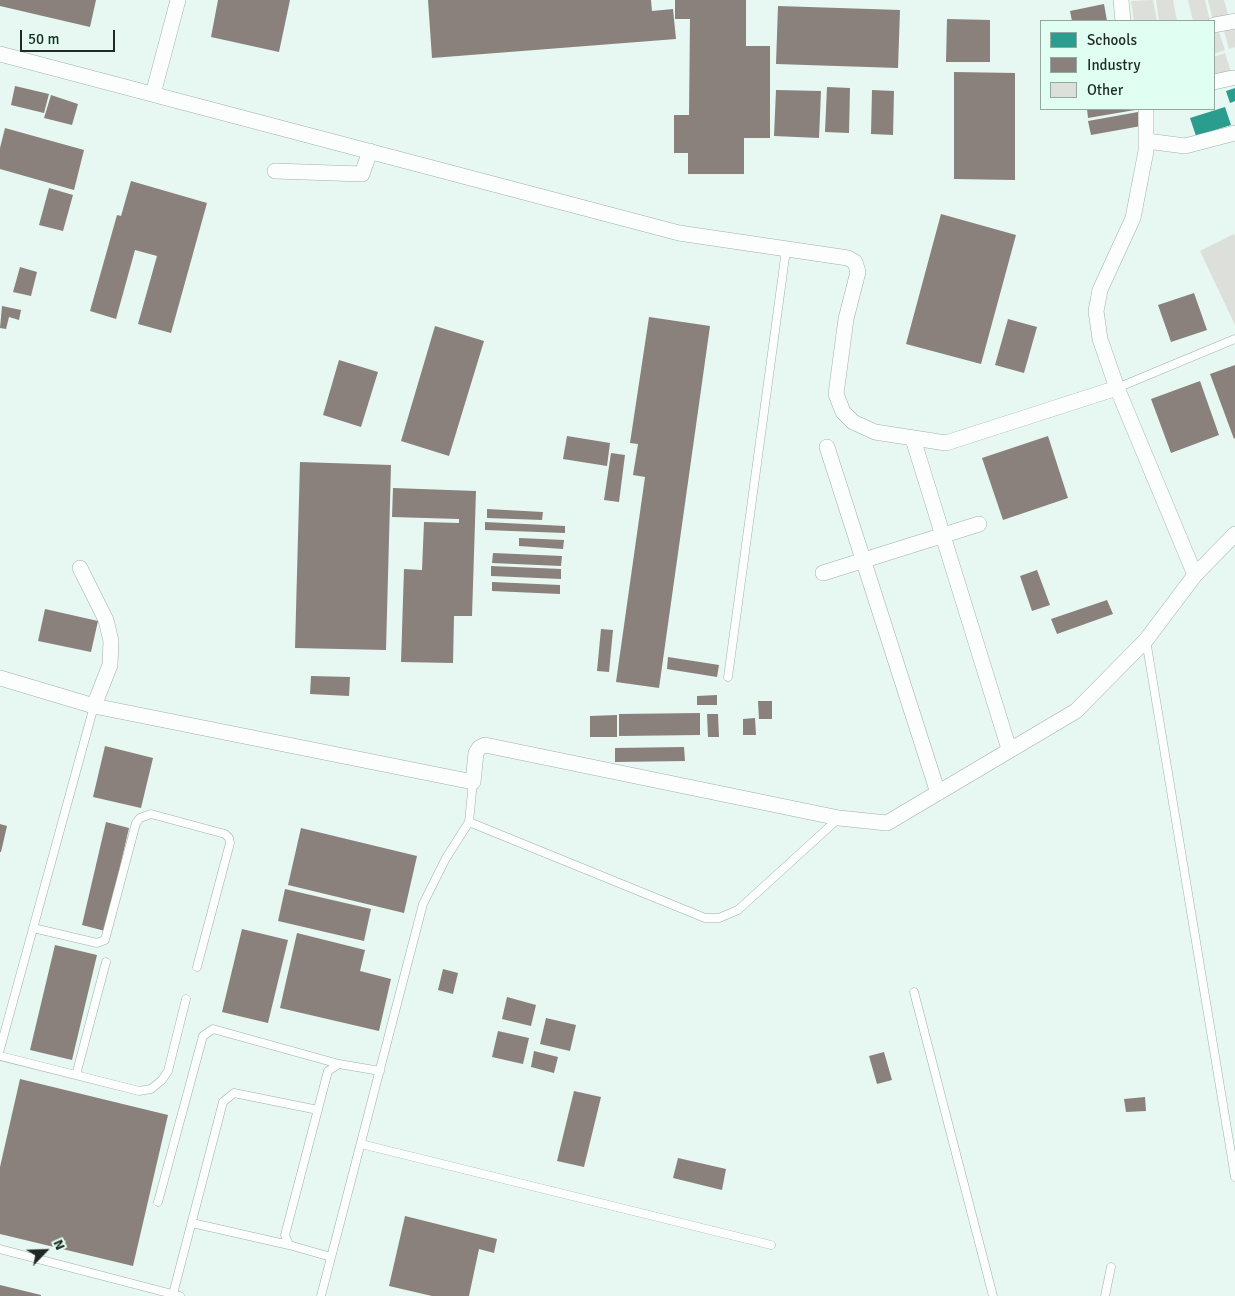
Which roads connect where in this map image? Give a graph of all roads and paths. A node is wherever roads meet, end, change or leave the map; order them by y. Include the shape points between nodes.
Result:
1 (178, 0) edge
2 (1121, 0) edge
3 (1122, 20) edge
4 (1235, 21) edge
5 (1215, 25) edge
6 (0, 54) edge
7 (1232, 78) dead end
8 (1215, 82) edge
9 (153, 94) junction
10 (1146, 110) edge
11 (1235, 133) edge
12 (1147, 141) junction
13 (370, 152) junction
14 (275, 171) dead end
15 (786, 250) junction
16 (1235, 339) edge
17 (1116, 388) junction
18 (913, 439) junction
19 (827, 447) dead end
20 (979, 524) dead end
21 (1235, 534) edge
22 (943, 536) junction
23 (863, 560) junction
24 (80, 568) dead end
25 (824, 573) dead end
26 (1195, 575) junction
27 (1146, 640) junction
28 (728, 677) dead end
29 (0, 678) edge
30 (94, 706) junction
31 (1009, 749) junction
32 (473, 782) junction
33 (938, 793) junction
34 (839, 818) junction
35 (468, 822) junction
36 (33, 928) junction
37 (106, 962) dead end
38 (197, 967) dead end
39 (914, 992) dead end
40 (186, 999) dead end
41 (0, 1049) edge
42 (0, 1056) edge
43 (339, 1064) junction
44 (380, 1071) junction
45 (76, 1075) junction
46 (318, 1110) junction
47 (360, 1144) junction
48 (1235, 1178) edge
49 (158, 1202) dead end
50 (192, 1223) junction
51 (289, 1245) junction
52 (771, 1245) dead end
53 (0, 1249) edge
54 (332, 1257) junction
55 (1111, 1267) dead end
56 (176, 1295) edge
57 (321, 1296) edge
58 (993, 1296) edge
59 (1105, 1296) edge

1 - 9 street
2 - 3 street
4 - 5 street
6 - 9 street
7 - 8 street
9 - 13 street
10 - 12 street
11 - 12 street via 1185,146
12 - 17 street via 1133,218 1100,290 1096,311 1100,339
13 - 14 street via 362,174
13 - 15 street via 679,233
15 - 18 street via 848,258 855,262 858,272 846,320 836,394 843,412 853,422 874,432
15 - 28 lane
16 - 17 lane
17 - 18 street via 946,443
17 - 26 street
18 - 22 street
19 - 23 street
20 - 22 street
21 - 26 street
22 - 23 street
22 - 31 street
23 - 25 street
23 - 33 street
24 - 30 street via 106,620 111,641 110,665
26 - 27 street
27 - 31 street via 1076,711
27 - 48 lane
29 - 30 street
30 - 32 street
30 - 36 lane
31 - 33 street
32 - 34 street via 476,753 485,745
32 - 35 lane
33 - 34 street via 887,823
34 - 35 lane via 738,910 719,918 705,918
35 - 44 lane via 423,904
36 - 38 lane via 97,944 105,940 136,823 152,814 225,834 230,843
36 - 41 lane
37 - 45 lane
39 - 58 lane
40 - 45 lane via 168,1071 151,1088 140,1091
42 - 45 lane
43 - 44 lane
43 - 46 lane via 328,1071
43 - 49 lane via 213,1029 203,1036
44 - 47 lane
46 - 50 lane via 234,1093 223,1102
46 - 51 lane via 284,1235
47 - 52 lane
47 - 54 lane
50 - 51 lane
50 - 56 lane
51 - 54 lane
53 - 56 lane
54 - 57 lane
55 - 59 lane

